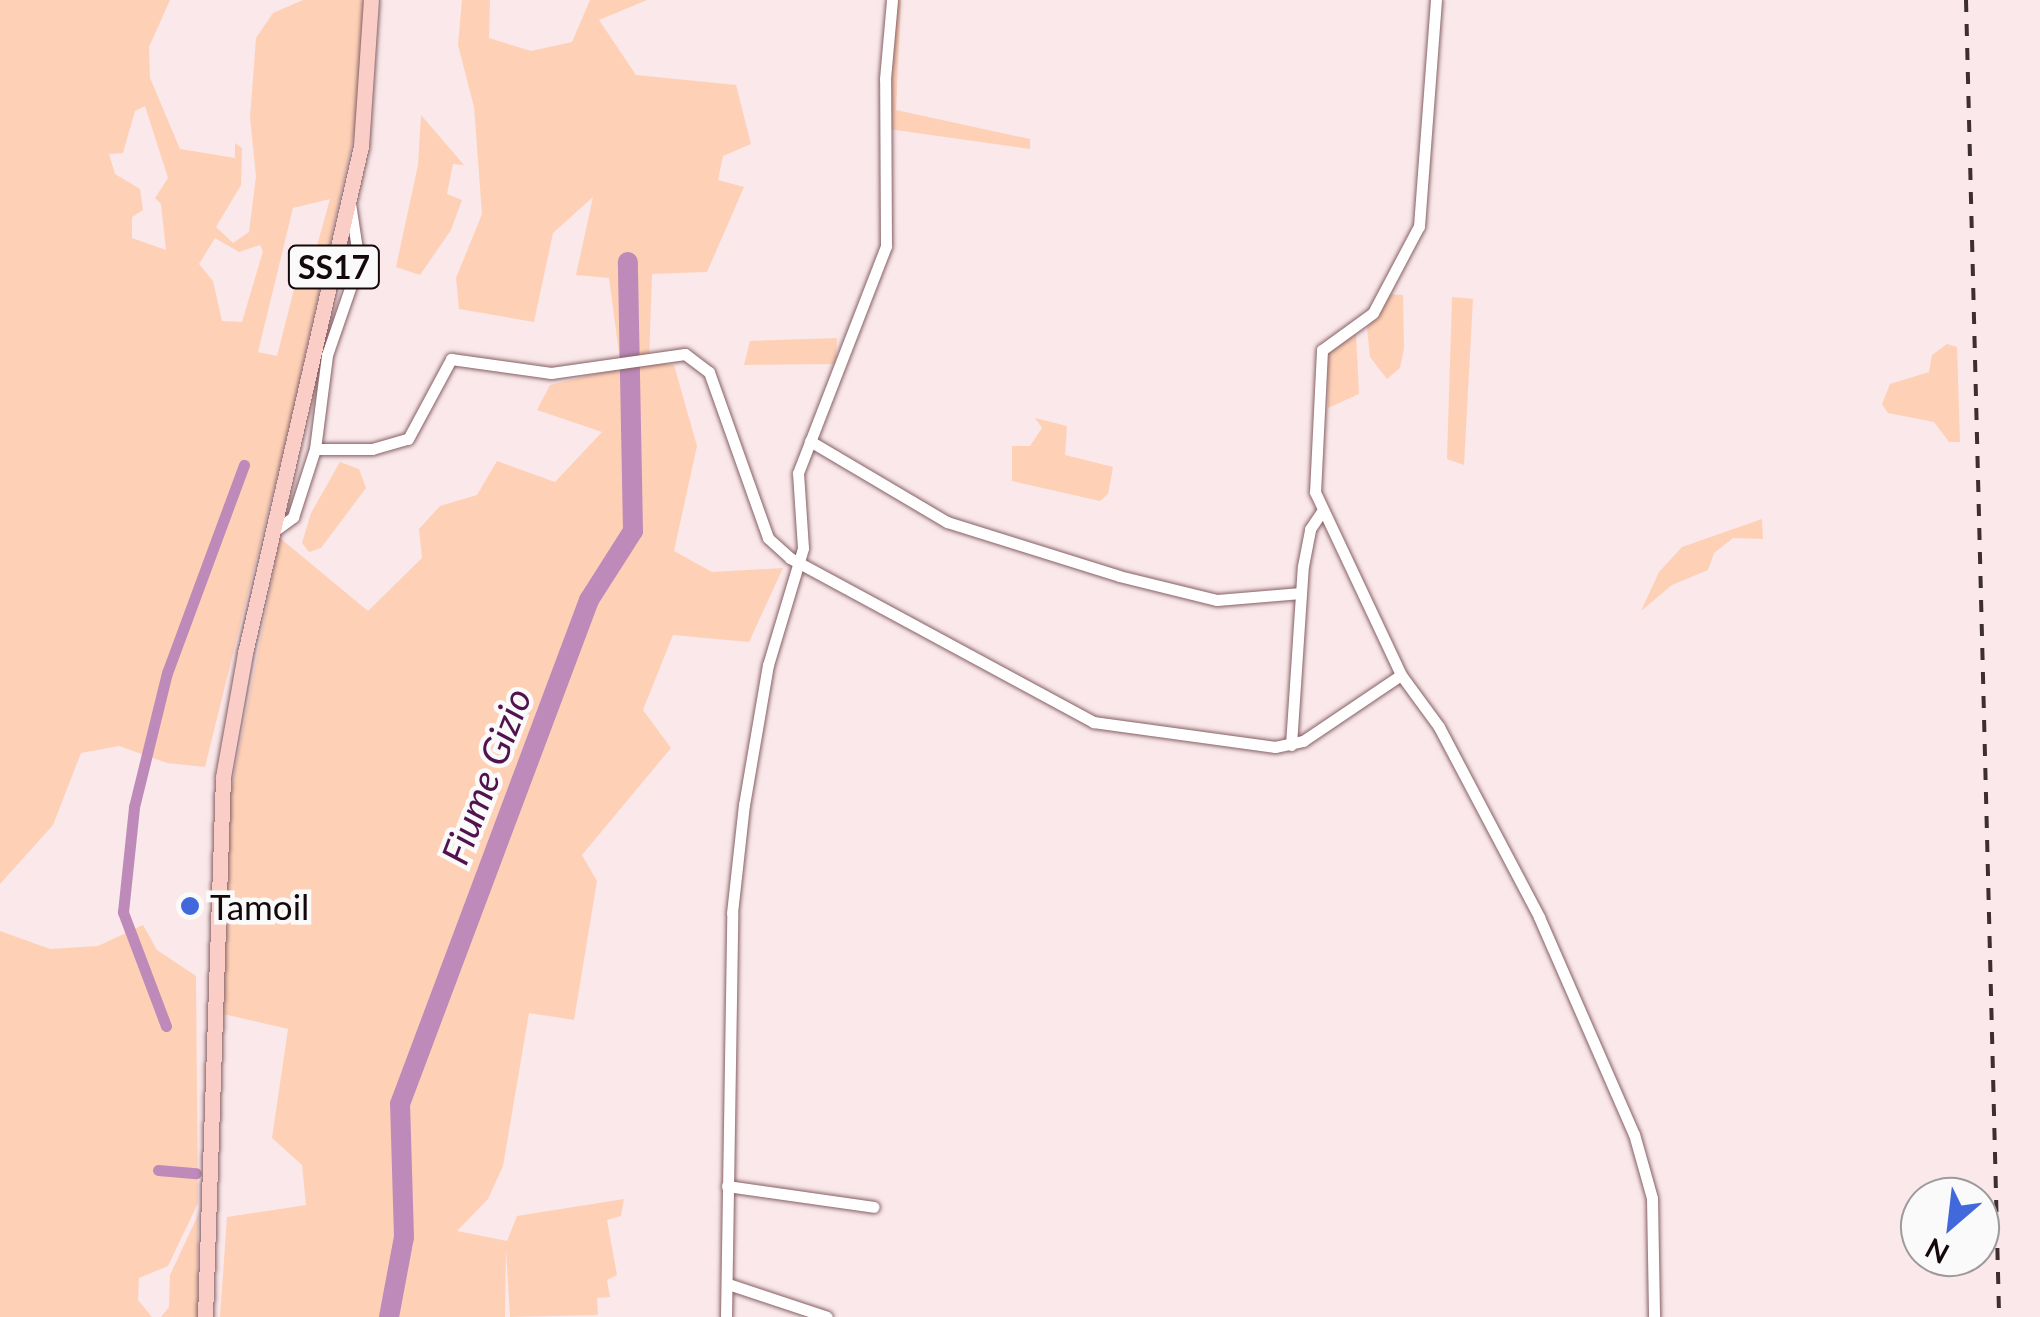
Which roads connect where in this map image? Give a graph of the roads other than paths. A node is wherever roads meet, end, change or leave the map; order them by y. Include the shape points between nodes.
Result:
1 (372, 0) edge
2 (892, 0) edge
3 (1436, 0) edge
4 (349, 197) junction
5 (321, 354) junction
6 (810, 441) junction
7 (315, 449) junction
8 (1322, 511) junction
9 (274, 530) junction
10 (799, 562) junction
11 (1302, 593) junction
12 (1402, 675) junction
13 (1291, 745) junction
14 (727, 1186) junction
15 (874, 1207) dead end
16 (728, 1284) junction
17 (205, 1317) edge
18 (726, 1317) edge
19 (827, 1317) edge
20 (1654, 1317) edge

1 - 4 main road, SS17 via 370,92
2 - 6 street via 885,79 886,246
3 - 8 street via 1420,226 1374,312 1322,350 1315,492
4 - 5 main road, SS17
4 - 5 street via 358,262
5 - 7 street
5 - 9 main road, SS17
6 - 10 street via 795,489 803,533
6 - 11 street via 947,522 1102,571 1217,600
7 - 9 street via 293,517
7 - 10 street via 372,448 408,439 451,360 551,373 642,355 685,354 709,372 768,538
8 - 11 street via 1310,529
8 - 12 street via 1352,558
9 - 17 main road, SS17 via 244,653 216,840 200,1211
10 - 13 street via 1092,722 1221,744
10 - 14 street via 768,665 741,833 732,913
11 - 13 street
12 - 13 street
12 - 20 street via 1439,727 1539,917 1634,1134 1652,1198
14 - 15 street
14 - 16 street
16 - 18 street
16 - 19 street

